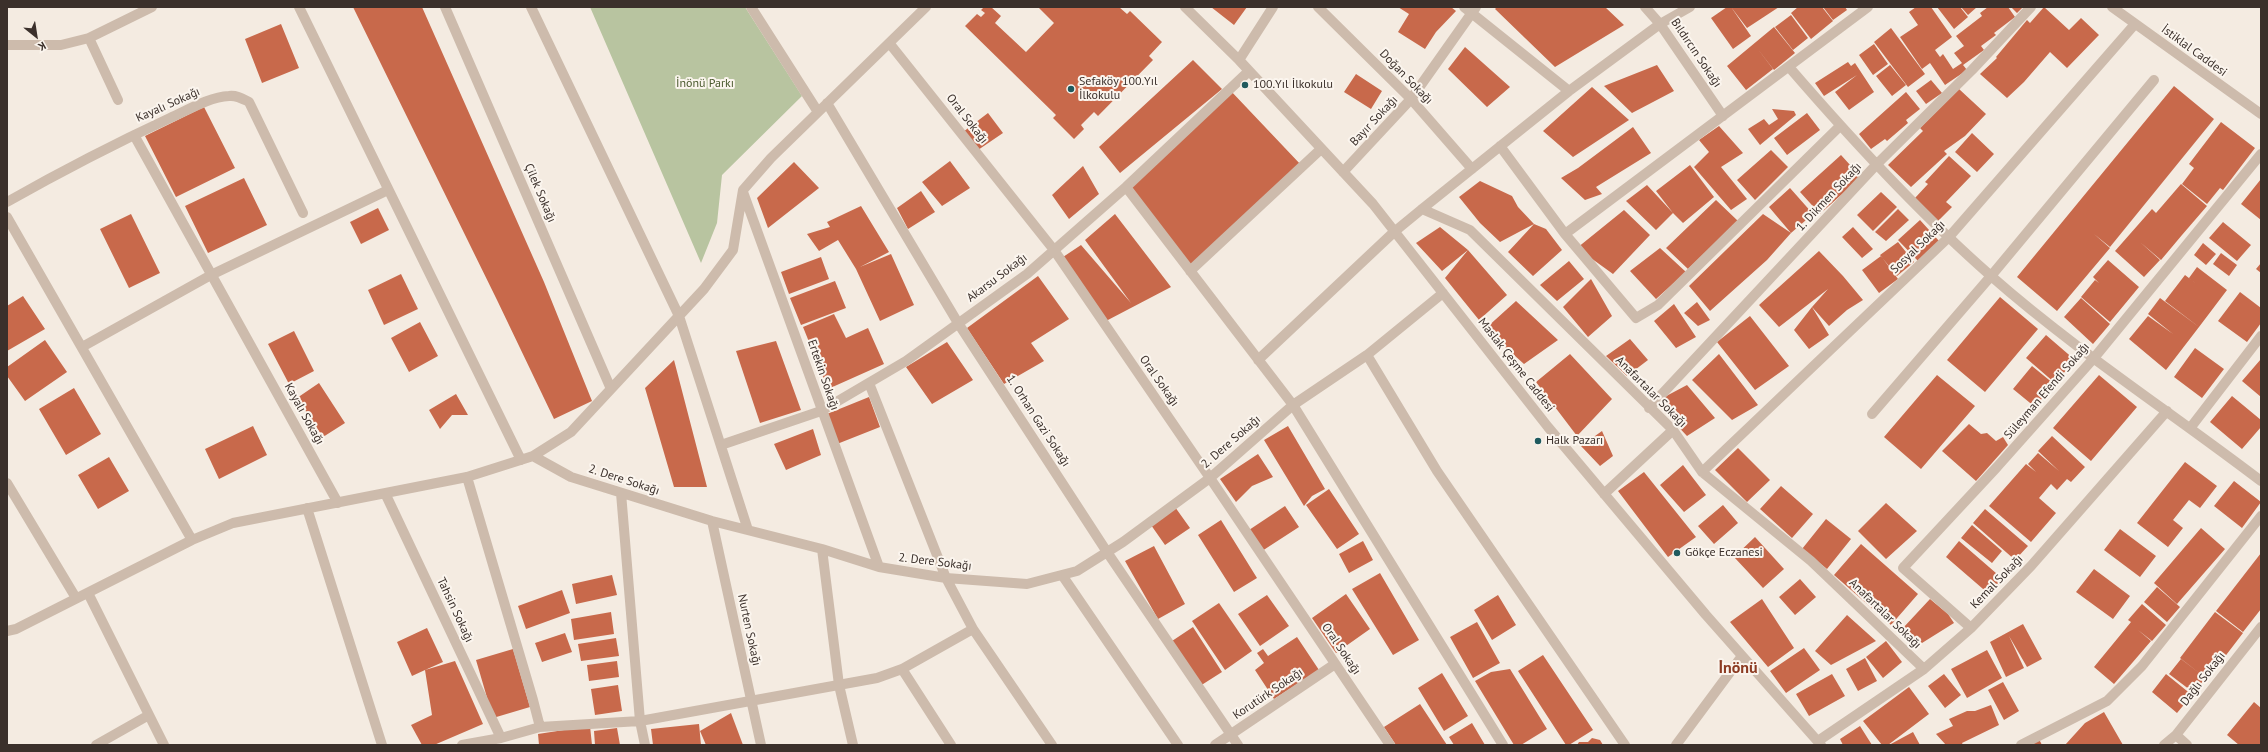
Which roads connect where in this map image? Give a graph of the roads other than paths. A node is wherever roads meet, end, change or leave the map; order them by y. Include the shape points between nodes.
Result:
1 (152, 7) edge
2 (299, 7) edge
3 (445, 7) edge
4 (531, 7) edge
5 (751, 7) edge
6 (926, 7) edge
7 (1185, 7) edge
8 (1273, 7) edge
9 (1318, 7) edge
10 (1645, 7) edge
11 (1690, 7) edge
12 (1868, 7) edge
13 (2031, 7) edge
14 (2112, 7) edge
15 (1471, 9) edge
16 (1660, 24) junction
17 (2135, 24) junction
18 (89, 38) junction
19 (890, 44) junction
20 (7, 45) edge
21 (1240, 60) junction
22 (1789, 67) junction
23 (1249, 70) junction
24 (2154, 80) dead end
25 (1568, 91) junction
26 (118, 100) dead end
27 (1411, 100) junction
28 (827, 103) junction
29 (818, 112) junction
30 (2261, 114) edge
31 (1723, 116) junction
32 (1840, 126) junction
33 (134, 135) junction
34 (1500, 146) junction
35 (1321, 149) junction
36 (2261, 154) edge
37 (1876, 165) junction
38 (1472, 169) junction
39 (1343, 172) junction
40 (1126, 186) junction
41 (388, 190) junction
42 (743, 190) junction
43 (7, 202) edge
44 (1422, 209) junction
45 (303, 213) dead end
46 (7, 217) edge
47 (1394, 232) junction
48 (1565, 234) junction
49 (1949, 236) junction
50 (1054, 250) junction
51 (1190, 271) junction
52 (211, 275) junction
53 (1992, 276) junction
54 (1443, 293) junction
55 (679, 316) junction
56 (958, 323) junction
57 (2261, 336) edge
58 (82, 347) junction
59 (1367, 355) junction
60 (2094, 358) junction
61 (1258, 360) junction
62 (869, 383) junction
63 (610, 389) junction
64 (1293, 405) junction
65 (1649, 408) junction
66 (2167, 411) junction
67 (821, 412) junction
68 (1872, 414) dead end
69 (2191, 427) junction
70 (1673, 430) junction
71 (721, 445) junction
72 (533, 456) junction
73 (521, 460) junction
74 (1702, 472) junction
75 (467, 477) junction
76 (1210, 478) junction
77 (2261, 481) edge
78 (7, 483) edge
79 (385, 492) junction
80 (621, 493) junction
81 (1604, 494) junction
82 (338, 503) junction
83 (307, 508) junction
84 (2261, 516) edge
85 (712, 521) junction
86 (748, 530) junction
87 (192, 540) junction
88 (822, 549) junction
89 (1107, 552) junction
90 (879, 567) junction
91 (1062, 575) junction
92 (946, 578) junction
93 (88, 593) junction
94 (76, 598) junction
95 (2261, 627) edge
96 (1971, 628) junction
97 (973, 629) junction
98 (7, 631) edge
99 (1742, 656) junction
100 (1335, 664) junction
101 (902, 669) junction
102 (1924, 669) junction
103 (839, 685) junction
104 (751, 701) junction
105 (149, 715) junction
106 (640, 721) junction
107 (540, 727) junction
108 (1231, 734) junction
109 (2176, 735) junction
110 (501, 738) junction
111 (1819, 743) edge
112 (476, 744) edge
113 (96, 745) edge
114 (164, 745) edge
115 (382, 745) edge
116 (462, 745) edge
117 (645, 745) edge
118 (761, 745) edge
119 (853, 745) edge
120 (952, 745) edge
121 (1052, 745) edge
122 (1178, 745) edge
123 (1215, 745) edge
124 (1238, 745) edge
125 (1390, 745) edge
126 (1503, 745) edge
127 (1625, 745) edge
128 (1676, 745) edge
129 (2021, 745) edge
130 (2164, 745) edge
131 (2187, 745) edge

1 - 18 street
2 - 41 street
3 - 63 street, Çilek Sokağı
4 - 55 street
5 - 29 street
6 - 19 street
7 - 21 street, Maslak Çeşme Caddesi
8 - 21 street
9 - 27 street, Doğan Sokağı
10 - 16 street, Bıldırcın Sokağı
11 - 16 street
12 - 22 street
13 - 37 street, 1. Dikmen Sokağı via 1972,70
14 - 17 street, İstiklal Caddesi
15 - 25 street
15 - 27 street, Bayır Sokağı
16 - 25 street
16 - 31 street, Bıldırcın Sokağı
17 - 30 street, İstiklal Caddesi
17 - 49 street, Sosyal Sokağı
18 - 20 street via 61,45
18 - 26 street
19 - 28 street
19 - 50 street, Oral Sokağı
21 - 23 street, Maslak Çeşme Caddesi
22 - 31 street
22 - 32 street
23 - 35 street, Maslak Çeşme Caddesi
23 - 40 street, Akarsu Sokağı
24 - 53 street
25 - 34 street
27 - 38 street, Doğan Sokağı
27 - 39 street, Bayır Sokağı
28 - 29 street
28 - 56 street, 1. Orhan Gazi Sokağı
29 - 42 street
31 - 48 street
32 - 37 street
32 - 48 street via 1658,305 1636,318
33 - 43 street via 65,169
33 - 45 street, Kayalı Sokağı via 201,104 230,96 244,99 249,102
33 - 52 street, Kayalı Sokağı
34 - 38 street
34 - 48 street
35 - 39 street, Maslak Çeşme Caddesi
35 - 51 street
36 - 60 street, Süleyman Efendi Sokağı
37 - 49 street
37 - 65 street, 1. Dikmen Sokağı
38 - 44 street
39 - 47 street, Maslak Çeşme Caddesi
40 - 50 street, Akarsu Sokağı
40 - 51 street
41 - 52 street
41 - 73 street
42 - 55 street via 733,250 704,289
42 - 67 street, Ertekin Sokağı
44 - 47 street
44 - 65 street, Anafartalar Sokağı via 1470,230
46 - 58 street
47 - 54 street, Maslak Çeşme Caddesi
47 - 61 street
49 - 53 street
49 - 74 street, Sosyal Sokağı
50 - 56 street, Akarsu Sokağı via 1026,274
50 - 76 street, Oral Sokağı
51 - 61 street
52 - 58 street
52 - 82 street, Kayalı Sokağı
53 - 60 street
53 - 68 street
54 - 59 street, 2. Dere Sokağı
54 - 81 street, Maslak Çeşme Caddesi
55 - 63 street
55 - 71 street
56 - 62 street, Akarsu Sokağı
56 - 89 street, 1. Orhan Gazi Sokağı
57 - 69 street
58 - 87 street
59 - 64 street, 2. Dere Sokağı
59 - 127 street via 1437,471
60 - 66 street
60 - 96 street, Süleyman Efendi Sokağı via 1903,568
61 - 64 street
62 - 67 street, Akarsu Sokağı
62 - 92 street
63 - 72 street via 571,432
64 - 76 street, 2. Dere Sokağı
64 - 126 street
65 - 70 street, Anafartalar Sokağı
66 - 69 street
66 - 96 street, Kemal Sokağı via 2031,566
67 - 71 street, Akarsu Sokağı
67 - 90 street, Ertekin Sokağı
69 - 77 street
70 - 74 street, Anafartalar Sokağı
70 - 81 street
71 - 86 street
72 - 73 street
72 - 80 street, 2. Dere Sokağı via 571,477
73 - 75 street
74 - 102 street, Anafartalar Sokağı via 1811,561
75 - 79 street
75 - 107 street
76 - 89 street, 2. Dere Sokağı
76 - 100 street, Oral Sokağı
78 - 94 street
79 - 82 street
79 - 110 street, Tahsin Sokağı
80 - 85 street, 2. Dere Sokağı
80 - 106 street
81 - 99 street, Maslak Çeşme Caddesi
82 - 83 street
83 - 87 street via 232,523
83 - 115 street
84 - 129 street via 2142,666 2107,701
85 - 86 street, 2. Dere Sokağı
85 - 104 street, Nurten Sokağı
86 - 88 street, 2. Dere Sokağı
87 - 93 street
88 - 90 street, 2. Dere Sokağı
88 - 103 street
89 - 91 street, 2. Dere Sokağı via 1077,571
89 - 108 street, 1. Orhan Gazi Sokağı
90 - 92 street, 2. Dere Sokağı
91 - 92 street, 2. Dere Sokağı via 1027,584
91 - 122 street
92 - 97 street
93 - 94 street
93 - 105 street
94 - 98 street via 16,629
95 - 109 street, Dağlı Sokağı
96 - 102 street, Kemal Sokağı
97 - 101 street
97 - 121 street
99 - 111 street, Maslak Çeşme Caddesi
99 - 128 street
100 - 108 street, Korutürk Sokağı
100 - 125 street, Oral Sokağı
101 - 103 street via 877,678
101 - 120 street
102 - 111 street, Kemal Sokağı
103 - 104 street
103 - 119 street
104 - 106 street
104 - 118 street, Nurten Sokağı
105 - 113 street
105 - 114 street
106 - 107 street
106 - 117 street
107 - 110 street
108 - 123 street, Korutürk Sokağı
108 - 124 street, 1. Orhan Gazi Sokağı
109 - 130 street, Dağlı Sokağı
109 - 131 street
110 - 112 street
112 - 116 street

